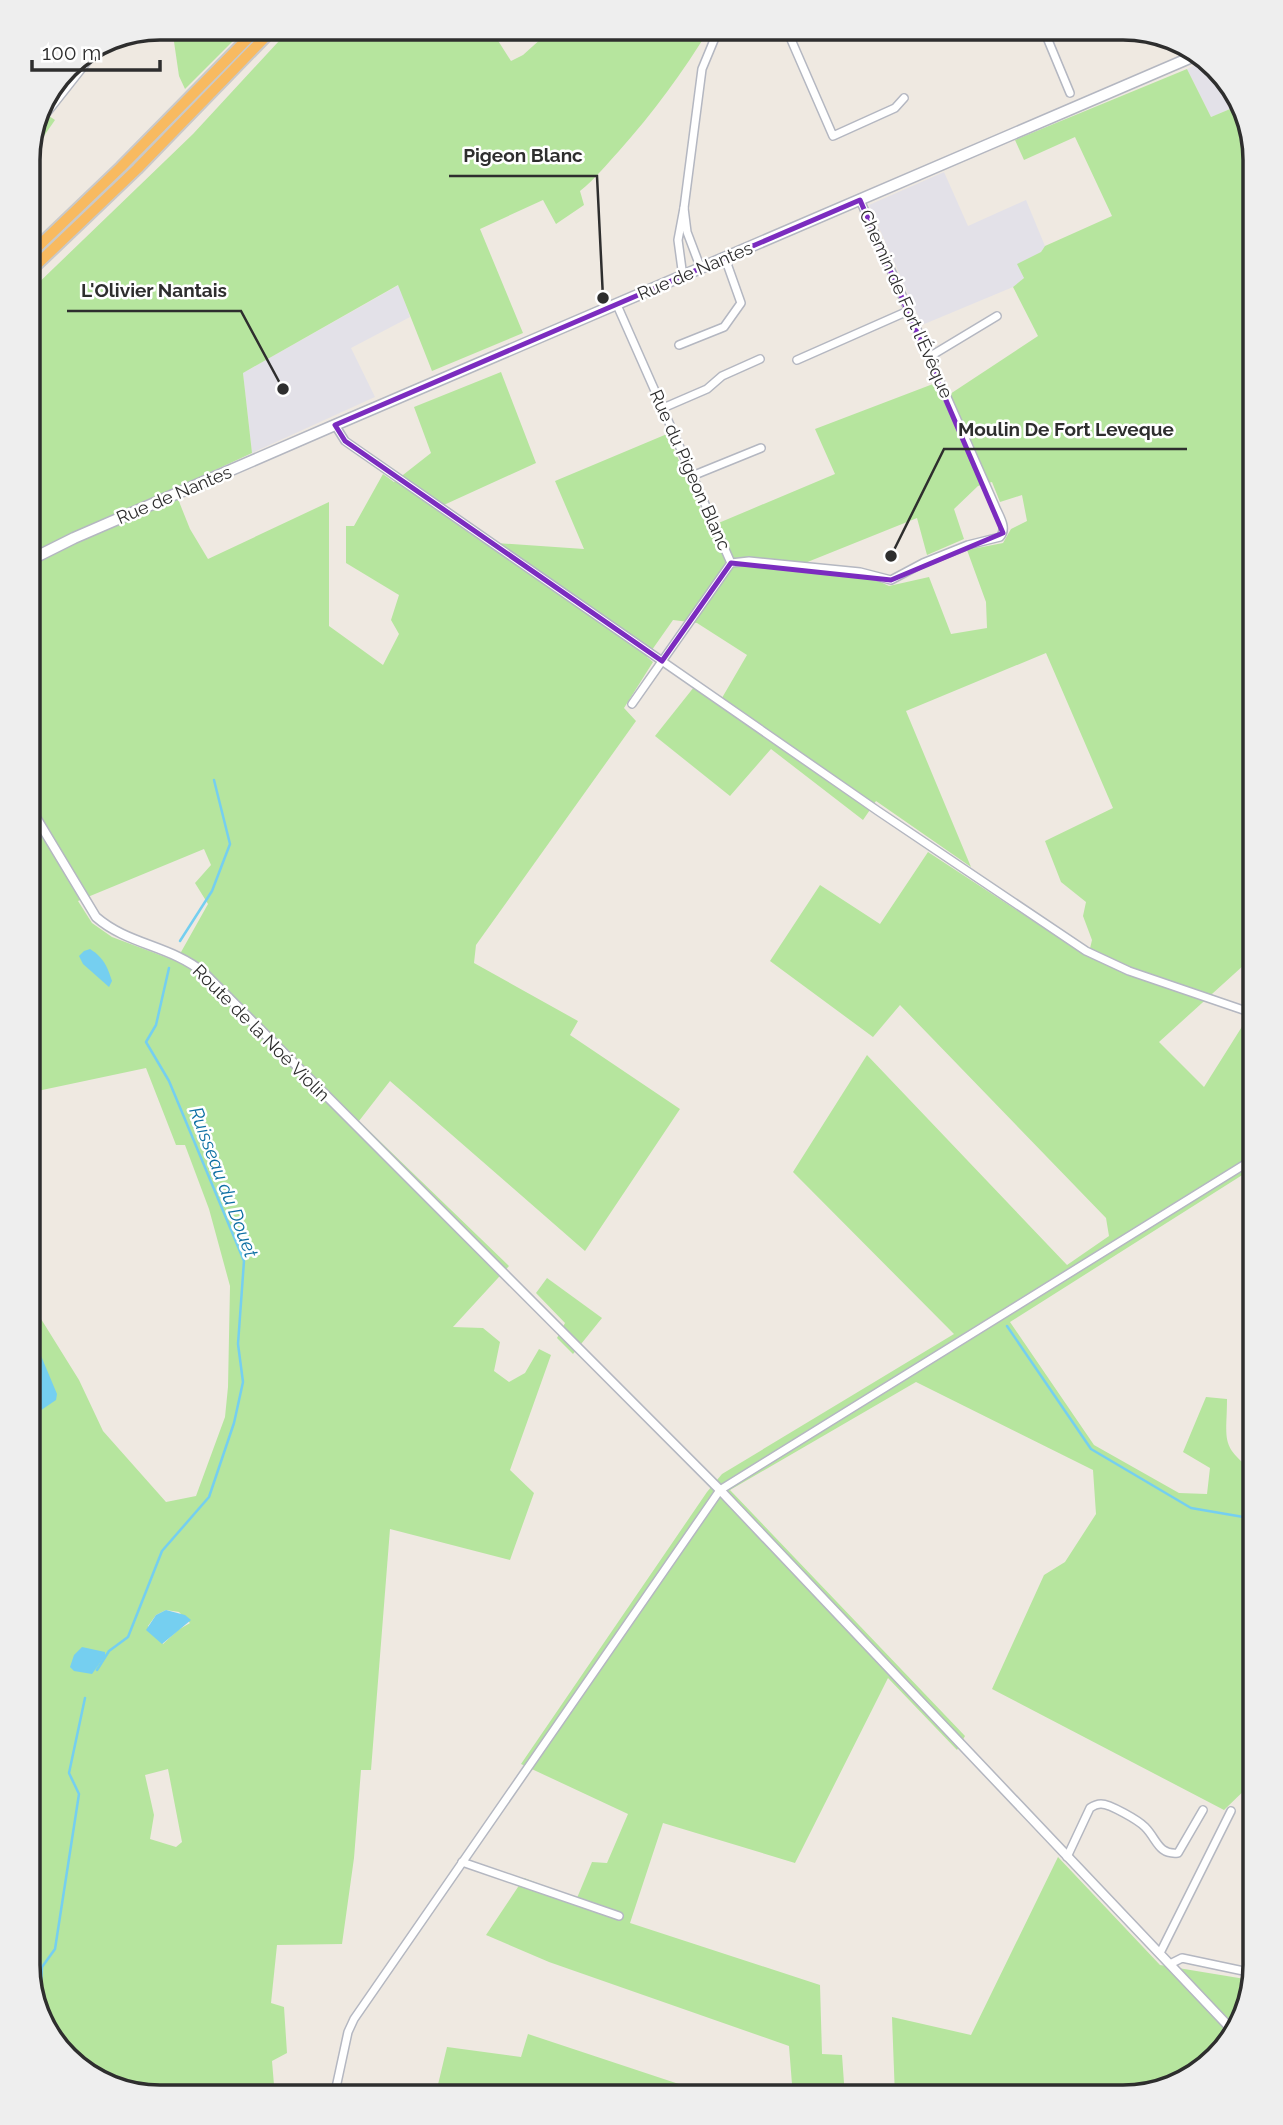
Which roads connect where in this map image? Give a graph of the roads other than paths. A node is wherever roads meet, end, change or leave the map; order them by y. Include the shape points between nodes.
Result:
1 (246, 40) edge
2 (262, 40) edge
3 (714, 41) edge
4 (791, 41) edge
5 (1048, 41) edge
6 (1186, 59) edge
7 (78, 73) edge
8 (1070, 93) dead end
9 (58, 98) edge
10 (904, 98) dead end
11 (860, 200) junction
12 (684, 208) junction
13 (41, 244) edge
14 (725, 258) junction
15 (41, 260) edge
16 (701, 269) junction
17 (683, 277) junction
18 (617, 305) junction
19 (908, 311) junction
20 (997, 316) dead end
21 (680, 345) dead end
22 (929, 357) junction
23 (760, 359) dead end
24 (797, 360) dead end
25 (663, 408) junction
26 (335, 425) junction
27 (761, 448) dead end
28 (692, 476) junction
29 (74, 538) junction
30 (41, 550) edge
31 (41, 555) edge
32 (732, 563) junction
33 (662, 662) junction
34 (632, 704) dead end
35 (41, 825) edge
36 (1243, 1010) edge
37 (1243, 1165) edge
38 (720, 1490) junction
39 (1203, 1810) dead end
40 (1231, 1811) dead end
41 (1067, 1857) junction
42 (462, 1862) junction
43 (619, 1916) dead end
44 (1160, 1953) junction
45 (1170, 1964) junction
46 (1243, 1971) edge
47 (1227, 2025) edge
48 (337, 2084) edge

1 - 13 highway
2 - 15 highway
3 - 12 street via 702,69
4 - 10 street via 832,136 895,108
5 - 8 street
6 - 11 main road, Rue de Nantes
7 - 9 street
11 - 14 main road, Rue de Nantes
11 - 19 street, Chemin de Fort l'Évêque
12 - 16 street via 687,232
12 - 17 street via 678,240
14 - 16 main road, Rue de Nantes
14 - 21 street via 741,303 724,327
16 - 17 main road, Rue de Nantes
17 - 18 main road, Rue de Nantes
18 - 25 street, Rue du Pigeon Blanc
18 - 26 main road, Rue de Nantes
19 - 22 street, Chemin de Fort l'Évêque
19 - 24 street
20 - 22 street
22 - 32 street, Chemin de Fort l'Évêque via 1004,527 1000,537 922,563 891,580 860,572
23 - 25 street
25 - 28 street, Rue du Pigeon Blanc
26 - 29 main road, Rue de Nantes
26 - 33 street via 345,441
27 - 28 street
28 - 32 street, Rue du Pigeon Blanc
29 - 30 main road, Rue de Nantes
29 - 31 main road, Rue de Nantes
32 - 33 street, Rue du Pigeon Blanc
33 - 34 street, Rue du Pigeon Blanc
33 - 36 street via 1086,951 1129,971
35 - 38 street, Route de la Noé Violin via 96,917 122,935 173,953 204,973
37 - 38 street
38 - 41 street, Route de la Noé Violin
38 - 42 street
39 - 41 street via 1178,1853 1169,1854 1156,1846 1146,1827 1122,1812 1102,1804 1090,1808
40 - 44 street
41 - 44 street, Route de la Noé Violin
42 - 43 street
42 - 48 street via 354,2019
44 - 45 street, Route de la Noé Violin
45 - 46 street via 1182,1958
45 - 47 street, Route de la Noé Violin

